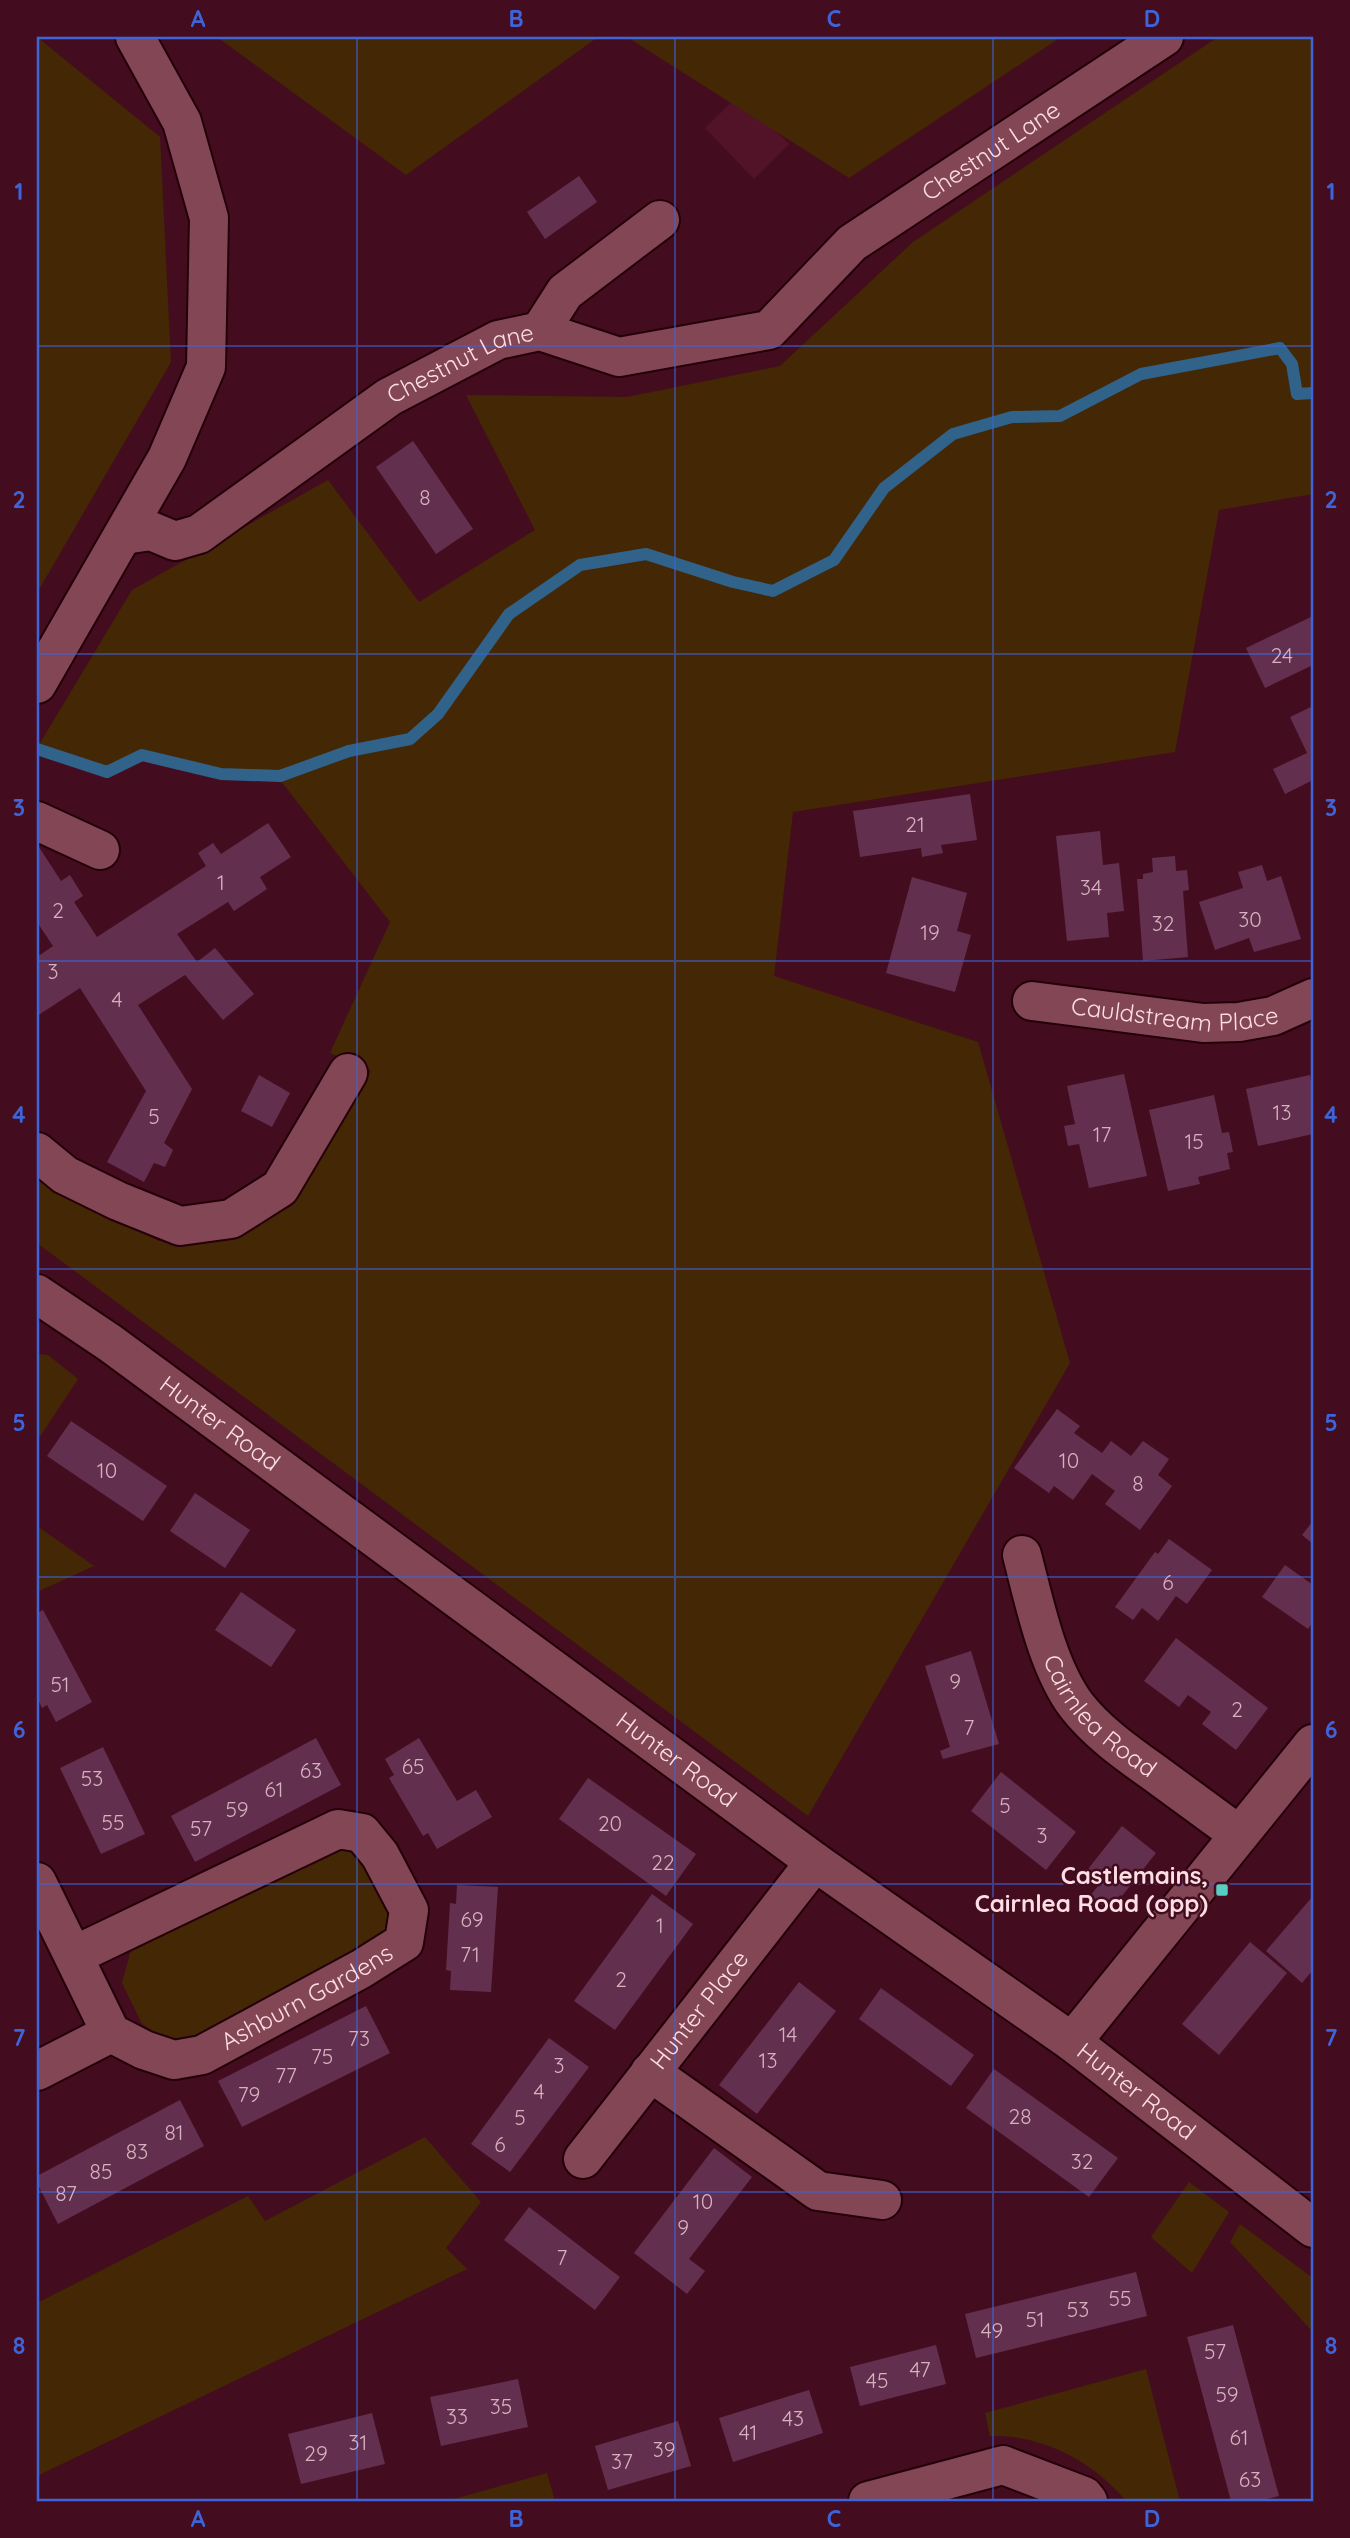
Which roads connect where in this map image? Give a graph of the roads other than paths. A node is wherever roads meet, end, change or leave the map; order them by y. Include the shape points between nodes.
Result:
1 (135, 37) edge
2 (1164, 37) edge
3 (660, 220) dead end
4 (540, 331) junction
5 (124, 535) junction
6 (37, 684) edge
7 (37, 821) edge
8 (100, 849) dead end
9 (1313, 998) edge
10 (1032, 1002) dead end
11 (348, 1073) dead end
12 (37, 1152) edge
13 (37, 1294) edge
14 (1022, 1555) dead end
15 (1313, 1744) edge
16 (1238, 1834) junction
17 (815, 1862) junction
18 (37, 1882) edge
19 (75, 1955) junction
20 (111, 2033) junction
21 (1072, 2042) junction
22 (37, 2071) edge
23 (650, 2072) junction
24 (583, 2159) dead end
25 (883, 2200) dead end
26 (1313, 2228) edge
27 (868, 2501) edge
28 (1088, 2501) edge

1 - 5 street via 182,122 209,218 206,367 167,458
2 - 4 street, Chestnut Lane via 852,243 769,330 619,357
3 - 4 street via 565,292
4 - 5 street, Chestnut Lane via 498,340 389,397 199,534 175,541 151,531
5 - 6 street
7 - 8 street
9 - 10 street, Cauldstream Place via 1273,1016 1203,1023
11 - 12 street via 280,1188 232,1219 180,1226 65,1175
13 - 17 street, Hunter Road
14 - 16 street, Cairnlea Road via 1040,1627 1075,1704 1100,1731
15 - 16 street
16 - 21 street
17 - 21 street, Hunter Road
17 - 23 street, Hunter Place
18 - 19 street
19 - 20 street
19 - 20 street, Ashburn Gardens via 338,1829 362,1833 380,1855 409,1910 404,1942 202,2055 174,2060
20 - 22 street
21 - 26 street, Hunter Road
23 - 24 street, Hunter Place
23 - 25 street via 818,2191
27 - 28 street via 1003,2465

